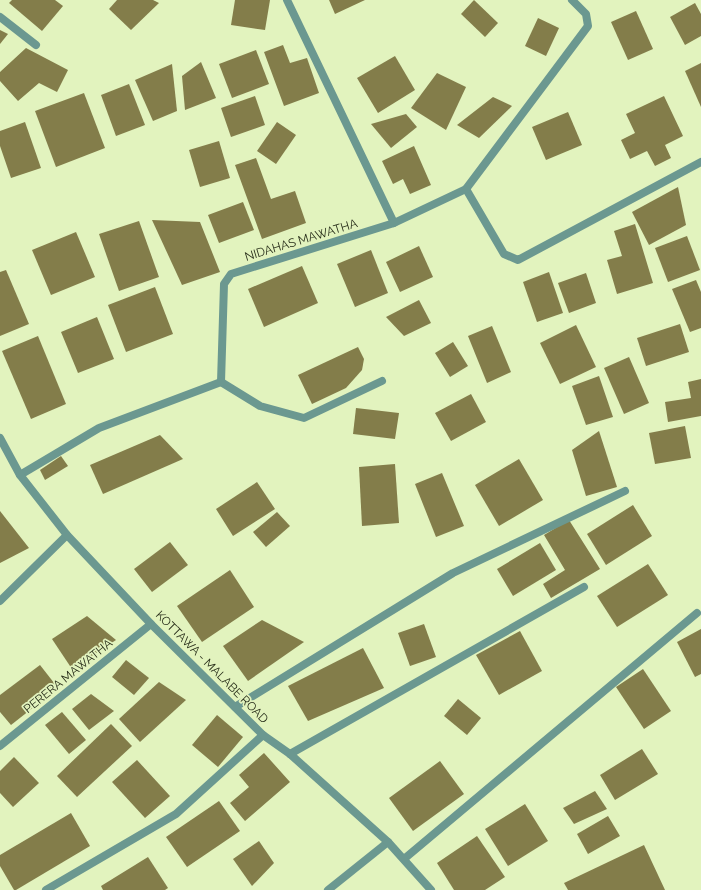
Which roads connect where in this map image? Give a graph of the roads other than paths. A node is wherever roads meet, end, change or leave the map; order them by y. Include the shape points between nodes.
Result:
1 (287, 0) edge
2 (572, 0) edge
3 (0, 17) edge
4 (36, 45) dead end
5 (701, 162) edge
6 (466, 189) junction
7 (394, 224) junction
8 (382, 381) dead end
9 (221, 382) junction
10 (0, 439) edge
11 (20, 475) junction
12 (624, 491) dead end
13 (67, 535) junction
14 (584, 586) dead end
15 (0, 601) edge
16 (697, 614) dead end
17 (151, 624) junction
18 (236, 707) junction
19 (263, 734) junction
20 (0, 746) edge
21 (290, 754) junction
22 (388, 842) junction
23 (404, 859) junction
24 (46, 890) edge
25 (328, 890) edge
26 (431, 890) edge

1 - 7 street
2 - 6 street, NIDAHAS MAWATHA via 586,14 588,26
3 - 4 street
5 - 6 street via 518,260 504,254
6 - 7 street, NIDAHAS MAWATHA
7 - 9 street, NIDAHAS MAWATHA via 231,274 224,284
8 - 9 street via 304,418 260,406
9 - 11 street via 99,428
10 - 11 street, KOTTAWA - MALABE ROAD
11 - 13 street, KOTTAWA - MALABE ROAD
12 - 18 street via 453,573
13 - 15 street
13 - 17 street, KOTTAWA - MALABE ROAD
14 - 21 street
16 - 23 street
17 - 18 street, KOTTAWA - MALABE ROAD
17 - 20 street, PERERA MAWATHA
18 - 19 street, KOTTAWA - MALABE ROAD
19 - 21 street, KOTTAWA - MALABE ROAD
19 - 24 street via 176,814
21 - 22 street, KOTTAWA - MALABE ROAD
22 - 23 street, KOTTAWA - MALABE ROAD
22 - 25 street
23 - 26 street, KOTTAWA - MALABE ROAD

